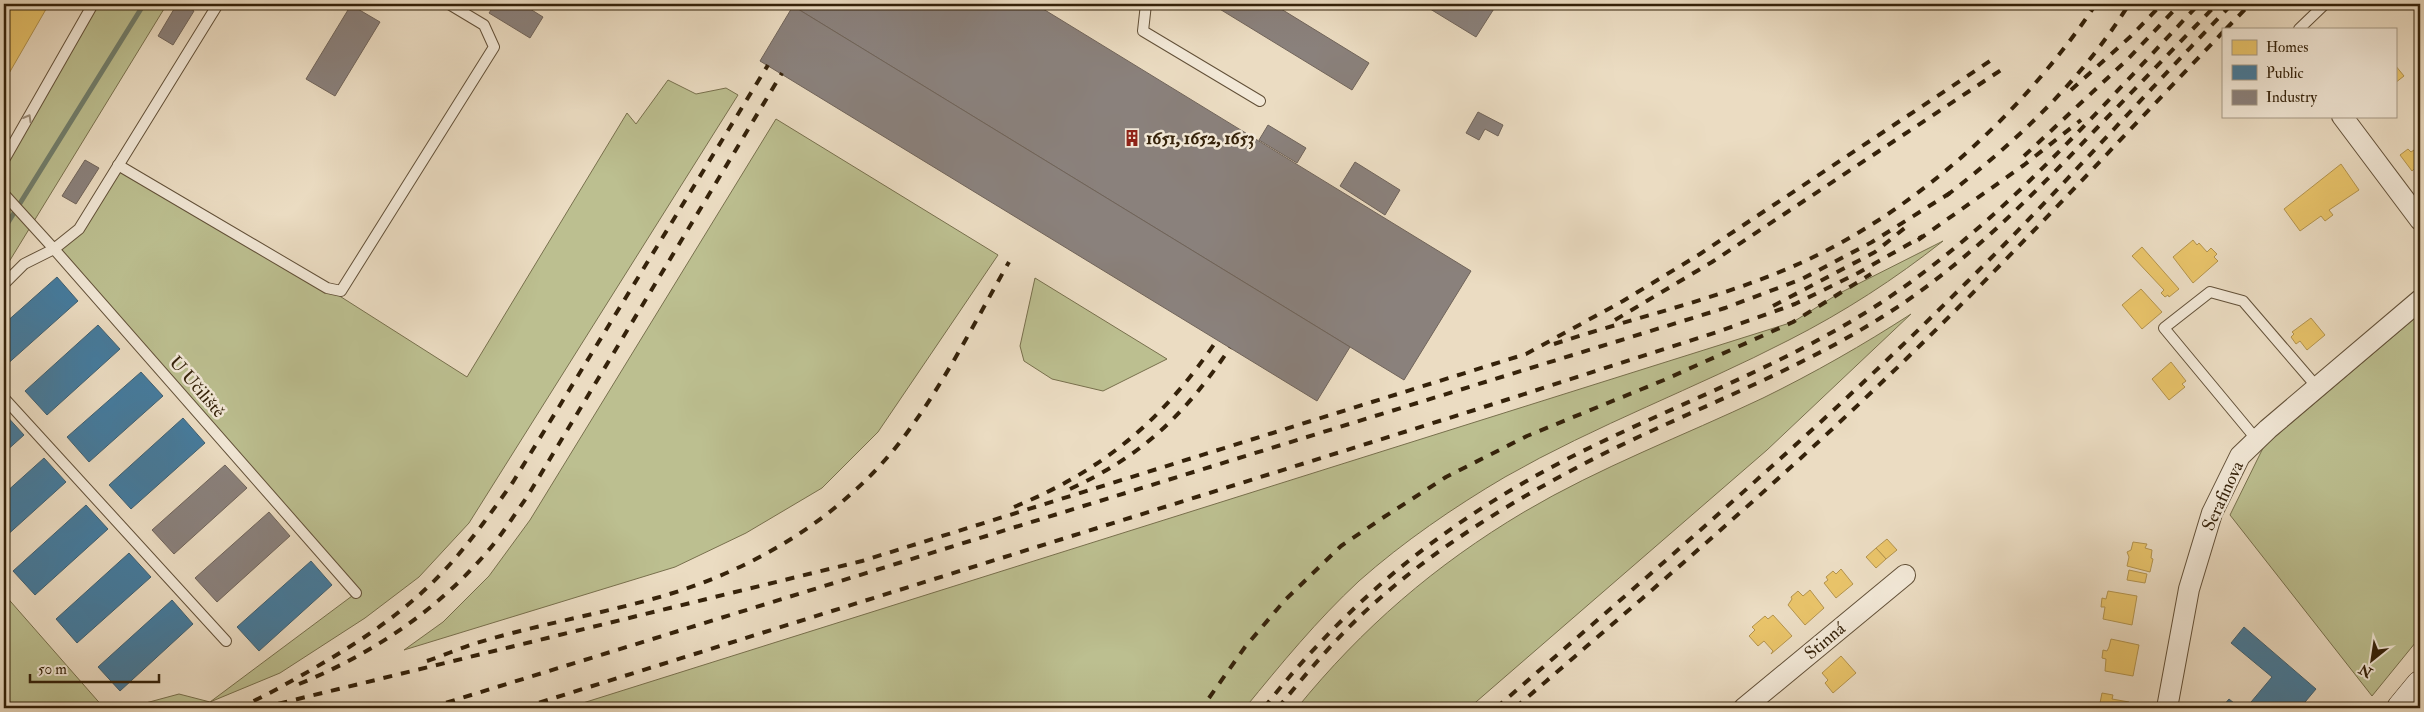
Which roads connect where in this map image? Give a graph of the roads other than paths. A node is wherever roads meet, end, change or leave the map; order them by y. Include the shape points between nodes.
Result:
1 (93, 4) edge
2 (218, 4) edge
3 (449, 4) edge
4 (1146, 4) edge
5 (2325, 4) edge
6 (2300, 28) edge
7 (1260, 102) dead end
8 (2344, 118) edge
9 (4, 160) edge
10 (118, 165) junction
11 (6, 197) edge
12 (2420, 220) edge
13 (54, 249) junction
14 (4, 284) edge
15 (2420, 300) edge
16 (2317, 387) junction
17 (4, 398) edge
18 (2257, 440) junction
19 (1905, 575) dead end
20 (356, 593) dead end
21 (226, 640) dead end
22 (2420, 685) edge
23 (1744, 708) edge
24 (2167, 708) edge
25 (2401, 708) edge

9 -> 1 lane
2 - 10 lane
3 - 10 lane via 484,25 494,47 341,291 327,288
4 - 7 lane via 1143,31
5 - 6 lane
8 - 12 street
10 - 13 lane via 79,229
11 - 13 lane, U Učiliště
13 - 14 lane via 24,264
13 - 20 lane, U Učiliště
15 - 16 street, Serafinova
16 - 18 street, Serafinova
16 - 18 lane via 2243,300 2210,292 2164,328
17 - 21 lane
18 - 24 street, Serafinova via 2240,456 2212,513 2189,589
19 - 23 street, Stinná
22 - 25 main road

